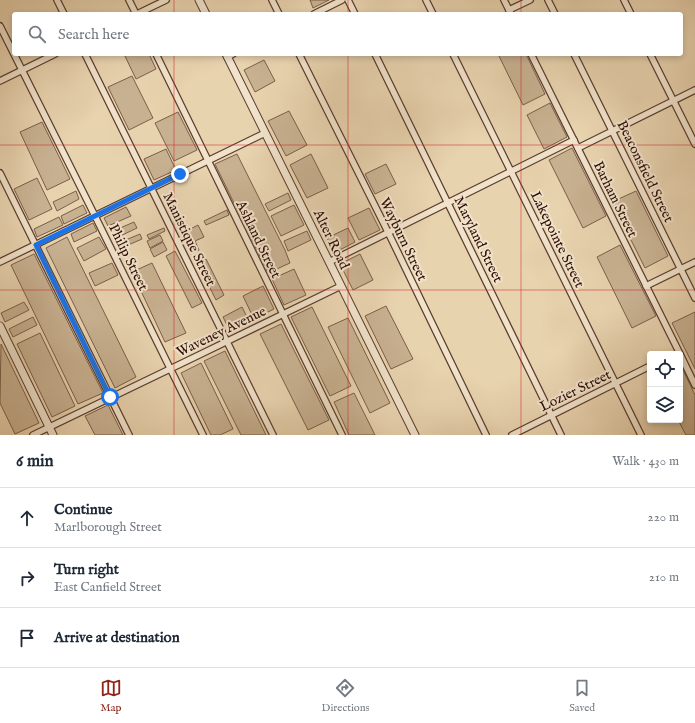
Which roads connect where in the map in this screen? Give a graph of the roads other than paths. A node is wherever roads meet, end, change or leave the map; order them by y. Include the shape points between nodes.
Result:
1 (57, 0) edge
2 (129, 0) edge
3 (166, 0) edge
4 (199, 0) edge
5 (272, 0) edge
6 (342, 0) edge
7 (348, 0) edge
8 (426, 0) edge
9 (504, 0) edge
10 (530, 0) edge
11 (548, 0) edge
12 (624, 0) edge
13 (63, 12) edge
14 (136, 12) edge
15 (141, 12) edge
16 (205, 12) edge
17 (278, 12) edge
18 (318, 12) edge
19 (354, 12) edge
20 (432, 12) edge
21 (510, 12) edge
22 (554, 12) edge
23 (629, 12) edge
24 (0, 26) edge
25 (12, 50) edge
26 (15, 56) edge
27 (51, 56) edge
28 (86, 56) edge
29 (157, 56) edge
30 (229, 56) edge
31 (300, 56) edge
32 (376, 56) edge
33 (454, 56) edge
34 (532, 56) edge
35 (575, 56) edge
36 (651, 56) edge
37 (22, 70) junction
38 (0, 81) edge
39 (695, 90) edge
40 (674, 101) junction
41 (612, 131) junction
42 (265, 133) junction
43 (574, 140) junction
44 (695, 144) edge
45 (578, 148) junction
46 (208, 161) junction
47 (511, 172) junction
48 (0, 173) edge
49 (151, 188) junction
50 (448, 202) junction
51 (95, 216) junction
52 (388, 232) junction
53 (36, 245) junction
54 (0, 262) edge
55 (329, 262) junction
56 (695, 262) edge
57 (681, 269) junction
58 (341, 286) junction
59 (646, 286) junction
60 (695, 298) edge
61 (282, 314) junction
62 (0, 326) edge
63 (227, 342) junction
64 (677, 351) edge
65 (683, 363) edge
66 (647, 368) edge
67 (170, 369) junction
68 (616, 384) junction
69 (695, 385) edge
70 (110, 397) junction
71 (551, 416) junction
72 (49, 427) junction
73 (33, 435) edge
74 (53, 435) edge
75 (129, 435) edge
76 (204, 435) edge
77 (272, 435) edge
78 (342, 435) edge
79 (415, 435) edge
80 (486, 435) edge
81 (512, 435) edge
82 (561, 435) edge
83 (641, 435) edge

1 - 13 street
2 - 14 street
3 - 15 street
4 - 16 street
5 - 17 street
6 - 18 street
7 - 19 street
8 - 20 street
9 - 21 street
10 - 21 street
11 - 22 street
12 - 23 street
24 - 25 street, Philip Street
26 - 37 street, Philip Street
27 - 37 street
28 - 49 street, Manistique Street
29 - 46 street, Ashland Street
30 - 42 street, Alter Road
31 - 52 street, Wayburn Street
32 - 50 street, Maryland Street
33 - 47 street, Lakepointe Street
34 - 43 street, Barham Street
35 - 41 street, Beaconsfield Street
36 - 40 street
37 - 38 street
37 - 51 street, Philip Street
39 - 40 street
40 - 41 street
40 - 44 street
41 - 45 street
41 - 57 street, Beaconsfield Street
42 - 46 street
42 - 55 street, Alter Road
43 - 45 street, Barham Street
43 - 47 street
45 - 59 street, Barham Street
46 - 49 street
46 - 61 street, Ashland Street
47 - 50 street
47 - 68 street, Lakepointe Street
48 - 53 street
49 - 51 street
49 - 63 street, Manistique Street
50 - 52 street
50 - 71 street, Maryland Street
51 - 53 street
51 - 67 street, Philip Street
52 - 55 street
52 - 80 street, Wayburn Street
53 - 54 street
53 - 70 street
55 - 58 street, Alter Road
56 - 57 street
57 - 59 street
57 - 60 street, Beaconsfield Street
58 - 61 street, Waveney Avenue
58 - 79 street, Alter Road
59 - 64 street, Barham Street
61 - 63 street, Waveney Avenue
61 - 78 street, Ashland Street
62 - 72 street
63 - 67 street, Waveney Avenue
63 - 77 street, Manistique Street
65 - 69 street, Barham Street
66 - 68 street, Lozier Street
67 - 70 street, Waveney Avenue
67 - 76 street, Philip Street
68 - 71 street, Lozier Street
68 - 83 street, Lakepointe Street
70 - 72 street, Waveney Avenue
70 - 75 street
71 - 81 street, Lozier Street
71 - 82 street, Maryland Street
72 - 73 street
72 - 74 street

